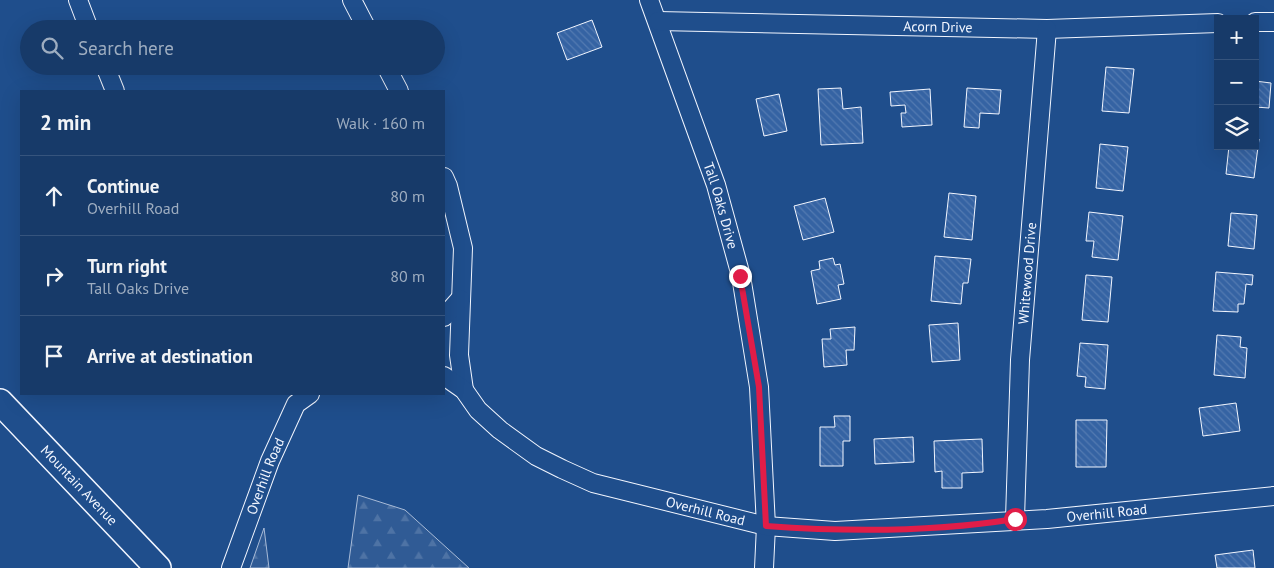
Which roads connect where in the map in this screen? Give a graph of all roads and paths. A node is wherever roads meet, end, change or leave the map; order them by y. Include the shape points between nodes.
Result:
1 (78, 0) edge
2 (352, 0) edge
3 (650, 0) edge
4 (86, 20) edge
5 (362, 20) edge
6 (658, 21) junction
7 (1259, 22) edge
8 (1274, 22) edge
9 (1214, 24) edge
10 (1047, 29) junction
11 (109, 75) edge
12 (391, 75) edge
13 (115, 90) edge
14 (398, 90) edge
15 (445, 179) edge
16 (460, 299) junction
17 (445, 316) edge
18 (445, 377) edge
19 (464, 390) junction
20 (309, 395) edge
21 (0, 402) edge
22 (1274, 496) edge
23 (1015, 519) junction
24 (766, 526) junction
25 (158, 568) edge
26 (231, 568) edge
27 (764, 568) edge

1 - 4 street
2 - 5 street
3 - 6 street, Tall Oaks Drive
6 - 10 street, Acorn Drive
6 - 24 street, Tall Oaks Drive via 716,185 740,276 759,387
7 - 8 street
9 - 10 street, Acorn Drive
10 - 23 street, Whitewood Drive via 1020,360
11 - 13 street
12 - 14 street
15 - 16 street via 463,248
16 - 17 street
16 - 19 street via 459,355
18 - 19 street, Overhill Road
19 - 24 street, Overhill Road via 478,410 500,430 562,470 593,483
20 - 26 street, Overhill Road via 296,404 270,461
21 - 25 main road, Mountain Avenue
22 - 23 street, Overhill Road via 1046,519
23 - 24 street, Overhill Road via 982,524 835,531
24 - 27 street, Tall Oaks Drive

